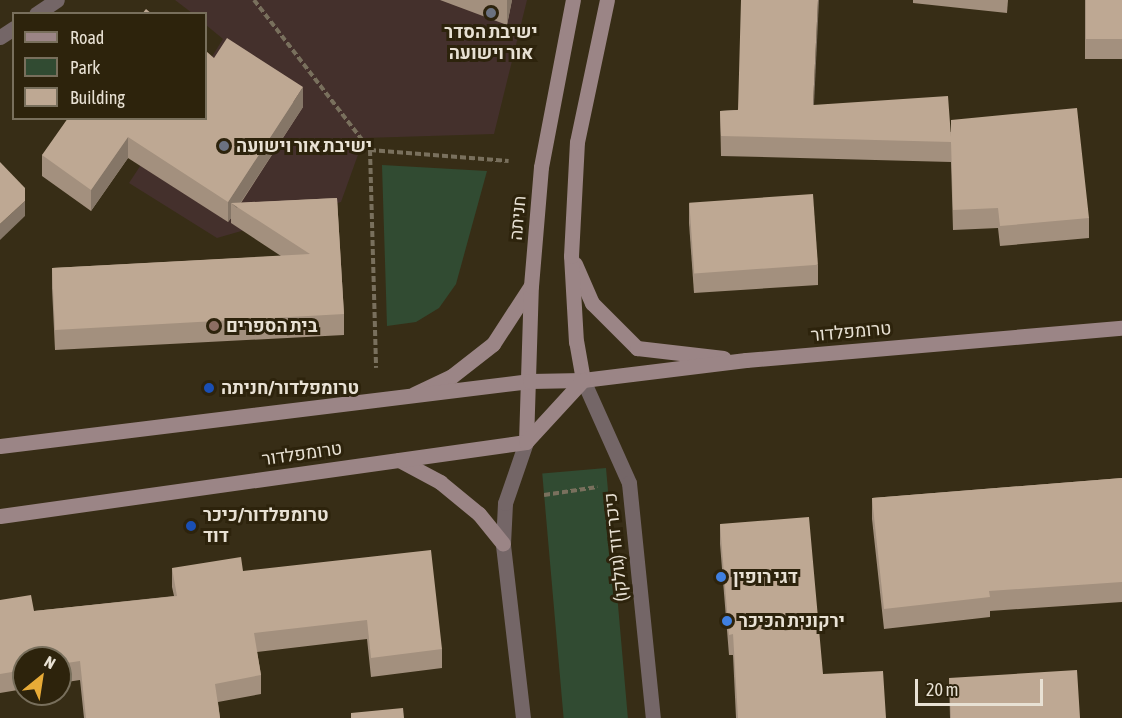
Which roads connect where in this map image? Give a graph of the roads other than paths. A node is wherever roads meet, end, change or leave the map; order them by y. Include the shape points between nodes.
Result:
1 (57, 0) edge
2 (573, 0) edge
3 (607, 0) edge
4 (39, 12) edge
5 (571, 256) junction
6 (531, 286) junction
7 (1122, 328) edge
8 (746, 360) junction
9 (583, 380) junction
10 (530, 381) junction
11 (403, 399) junction
12 (526, 442) junction
13 (0, 446) edge
14 (399, 460) junction
15 (0, 516) edge
16 (503, 544) junction
17 (523, 718) edge
18 (653, 718) edge

1 - 4 street
2 - 6 street, חניתה via 541,167
3 - 5 street via 577,142
5 - 8 street via 592,303 637,348
5 - 9 street via 576,342
6 - 10 street, חניתה
6 - 11 street via 485,351 452,375
7 - 8 street, טרומפלדור
8 - 9 street, טרומפלדור
9 - 10 street, טרומפלדור
9 - 12 street
9 - 18 street, כיכר דוד (גולקו) via 629,483
10 - 11 street, טרומפלדור
10 - 12 street, חניתה
11 - 13 street, טרומפלדור
12 - 14 street, טרומפלדור
12 - 16 street via 505,503
14 - 15 street, טרומפלדור
14 - 16 street via 440,482 479,514
16 - 17 street

